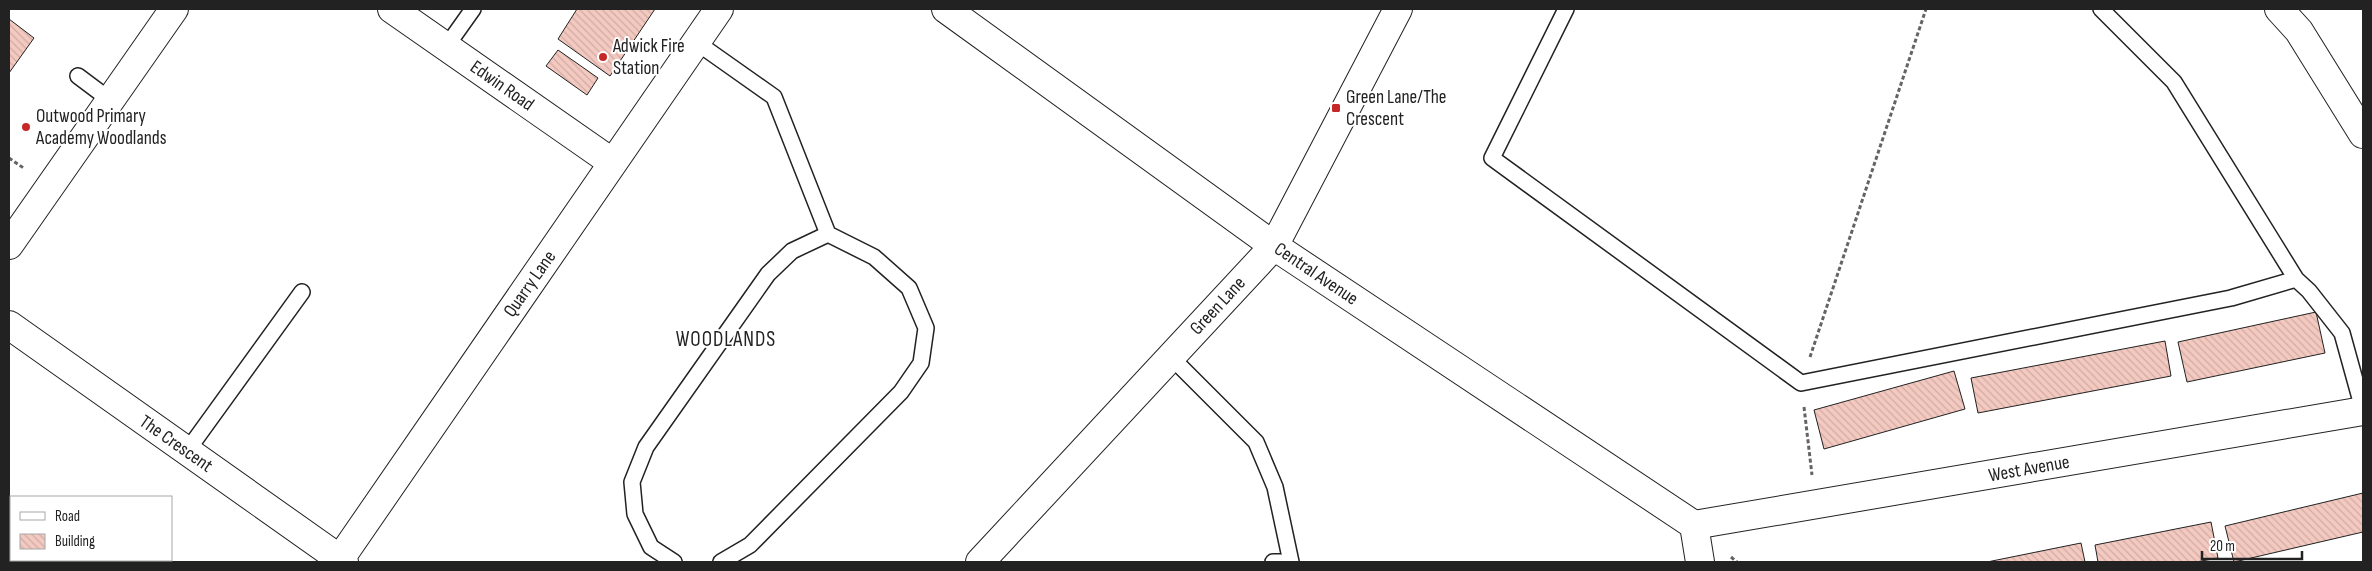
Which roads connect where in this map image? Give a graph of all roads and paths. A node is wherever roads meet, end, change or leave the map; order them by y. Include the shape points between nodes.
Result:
1 (174, 9) edge
2 (392, 9) edge
3 (473, 9) edge
4 (719, 9) edge
5 (946, 9) edge
6 (1398, 9) edge
7 (1566, 9) edge
8 (1926, 9) edge
9 (2101, 9) edge
10 (2279, 9) edge
11 (696, 42) junction
12 (446, 47) junction
13 (78, 76) dead end
14 (110, 100) junction
15 (2363, 134) edge
16 (613, 163) junction
17 (828, 234) junction
18 (9, 245) edge
19 (1274, 246) junction
20 (2296, 279) junction
21 (302, 292) dead end
22 (9, 325) edge
23 (1171, 357) junction
24 (1802, 383) junction
25 (2363, 410) edge
26 (186, 451) junction
27 (1815, 505) junction
28 (1694, 526) junction
29 (342, 561) edge
30 (674, 562) edge
31 (721, 562) edge
32 (980, 562) edge
33 (1273, 562) edge
34 (1280, 562) edge
35 (1291, 562) edge
36 (1700, 562) edge

1 - 14 street
2 - 12 street, Edwin Road
3 - 12 lane
4 - 11 street, Quarry Lane
5 - 19 street, Central Avenue
6 - 19 street, Green Lane
7 - 24 lane via 1492,158
8 - 24 path
9 - 20 lane via 2174,82
10 - 15 street via 2299,31
11 - 16 street, Quarry Lane
11 - 17 lane via 774,97
12 - 16 street, Edwin Road
13 - 14 lane
14 - 18 street
16 - 29 street, Quarry Lane
17 - 30 lane via 792,251 768,274 646,447 632,482 634,514 652,547
17 - 31 lane via 874,257 910,288 926,328 921,363 901,392 750,545
19 - 23 street, Green Lane
19 - 28 street, Central Avenue
20 - 24 lane via 2231,298
20 - 25 lane via 2342,333
21 - 26 lane
22 - 26 street, The Crescent
23 - 32 street, Green Lane
23 - 35 lane via 1256,442 1275,487
24 - 27 path
25 - 27 street, West Avenue
26 - 29 street, The Crescent
27 - 28 street, West Avenue
28 - 36 street
33 - 34 lane

